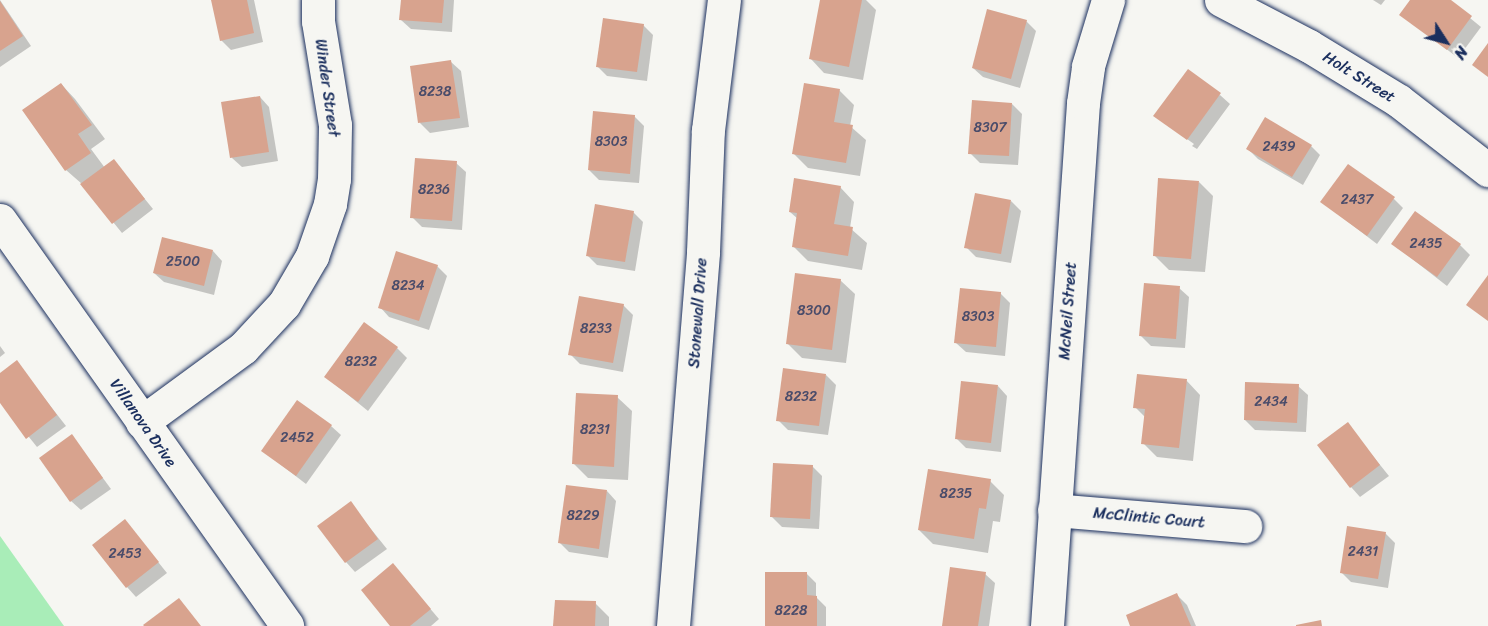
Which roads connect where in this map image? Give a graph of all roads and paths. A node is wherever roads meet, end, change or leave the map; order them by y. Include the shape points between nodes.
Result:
1 (318, 0) edge
2 (724, 0) edge
3 (1108, 0) edge
4 (1221, 0) edge
5 (1488, 170) edge
6 (0, 220) edge
7 (142, 422) junction
8 (1054, 510) junction
9 (1245, 526) dead end
10 (288, 626) edge
11 (673, 626) edge
12 (1047, 626) edge

1 - 7 street, Winder Street via 335,136 330,204 312,256 284,304 243,348
2 - 11 street, Stonewall Drive via 708,130 703,252
3 - 8 street, McNeil Street via 1088,66 1083,103
4 - 5 street, Holt Street via 1309,46 1399,101
6 - 7 street, Villanova Drive
7 - 10 street, Villanova Drive
8 - 9 street, McClintic Court
8 - 12 street, McNeil Street

